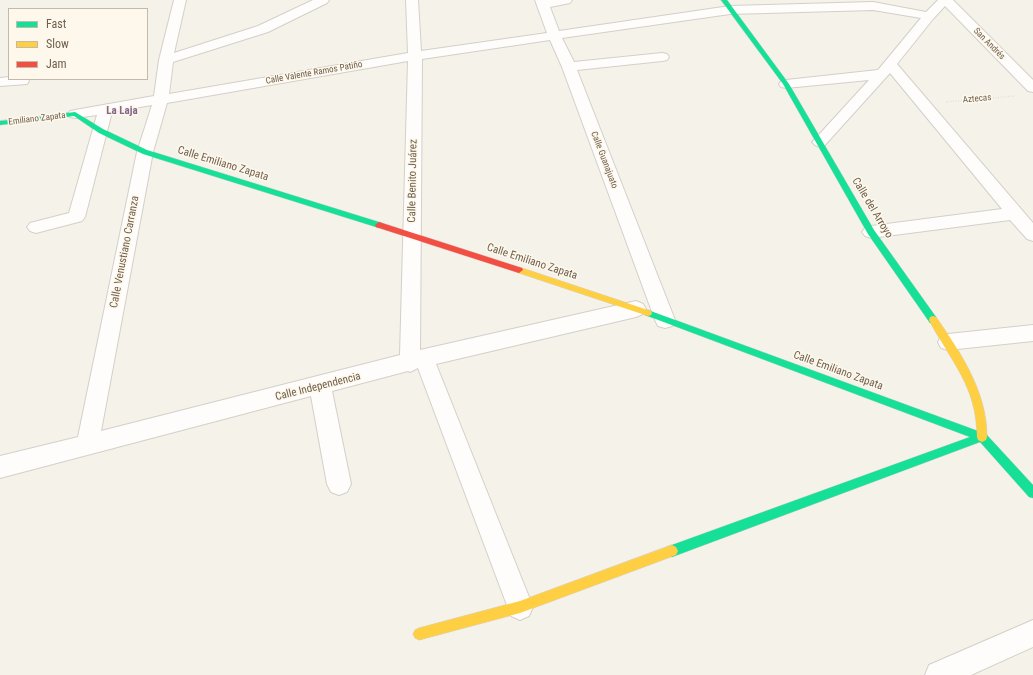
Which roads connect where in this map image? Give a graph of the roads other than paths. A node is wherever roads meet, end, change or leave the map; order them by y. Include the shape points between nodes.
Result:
1 (180, 0) edge
2 (323, 0) edge
3 (412, 0) edge
4 (566, 0) edge
5 (945, 0) edge
6 (542, 2) edge
7 (727, 5) edge
8 (929, 16) junction
9 (554, 35) junction
10 (415, 56) junction
11 (662, 57) dead end
12 (166, 60) junction
13 (569, 67) junction
14 (886, 69) junction
15 (22, 81) dead end
16 (0, 82) edge
17 (786, 84) junction
18 (1033, 88) edge
19 (161, 99) junction
20 (106, 109) junction
21 (75, 114) junction
22 (0, 123) edge
23 (101, 131) junction
24 (820, 142) junction
25 (145, 152) junction
26 (1015, 213) junction
27 (36, 227) dead end
28 (871, 232) junction
29 (412, 235) junction
30 (1033, 235) edge
31 (636, 309) junction
32 (665, 320) junction
33 (1033, 333) edge
34 (948, 342) junction
35 (417, 361) junction
36 (320, 386) junction
37 (982, 436) junction
38 (88, 445) junction
39 (0, 467) edge
40 (339, 484) dead end
41 (1033, 494) edge
42 (520, 607) junction
43 (1033, 633) edge
44 (419, 634) dead end
45 (939, 675) edge

1 - 12 street, Calle Venustiano Carranza
2 - 12 street via 263,28
3 - 10 street, Calle Benito Juárez
4 - 6 street
5 - 8 street
5 - 18 street, San Andrés
6 - 9 street, Calle Guanajuato
7 - 8 street, Calle Valente Ramos Patiño via 873,6
7 - 9 street, Calle Valente Ramos Patiño
7 - 17 street, Calle del Arroyo
8 - 14 street
9 - 10 street, Calle Valente Ramos Patiño
9 - 13 street, Calle Guanajuato
10 - 19 street, Calle Valente Ramos Patiño
10 - 29 street, Calle Benito Juárez
11 - 13 street
12 - 19 street, Calle Venustiano Carranza
13 - 32 street, Calle Guanajuato
14 - 17 street
14 - 24 street
14 - 26 street via 922,104
15 - 16 street
17 - 24 street, Calle del Arroyo
19 - 20 street, Calle Valente Ramos Patiño
19 - 25 street, Calle Venustiano Carranza
20 - 21 street, Calle Valente Ramos Patiño
20 - 23 street
21 - 22 street, Emiliano Zapata
21 - 23 street, Calle Emiliano Zapata
23 - 25 street, Calle Emiliano Zapata
23 - 27 street via 76,217
24 - 28 street, Calle del Arroyo
25 - 29 street, Calle Emiliano Zapata
25 - 38 street, Calle Venustiano Carranza
26 - 28 street
26 - 30 street
28 - 34 street, Calle del Arroyo
29 - 31 street, Calle Emiliano Zapata
29 - 35 street, Calle Benito Juárez
31 - 32 street, Calle Emiliano Zapata
31 - 35 street, Calle Independencia
32 - 37 street, Calle Emiliano Zapata
33 - 34 street
34 - 37 street, Calle del Arroyo via 973,390 981,414
35 - 36 street, Calle Independencia
35 - 42 street
36 - 38 street, Calle Independencia
36 - 40 street
37 - 41 street
37 - 42 street
38 - 39 street, Calle Independencia
42 - 44 street
43 - 45 street

